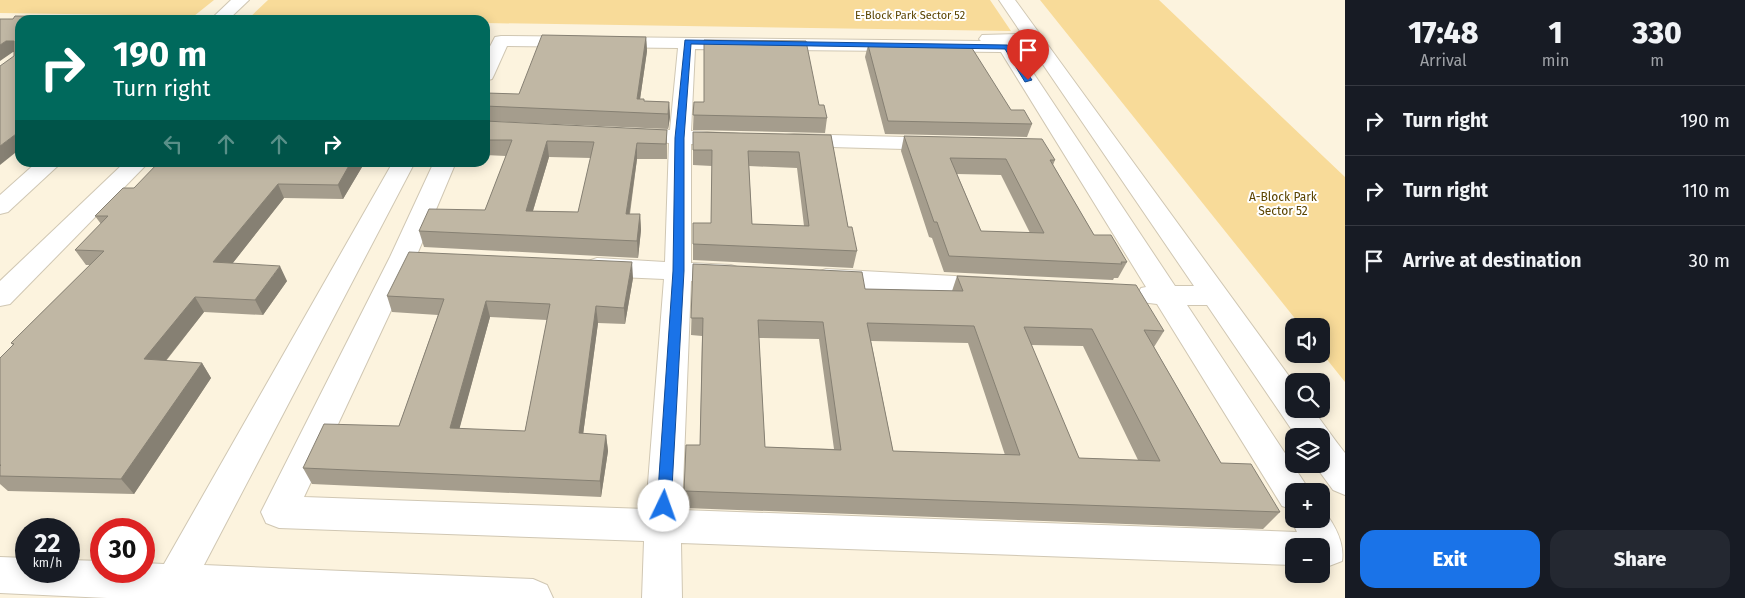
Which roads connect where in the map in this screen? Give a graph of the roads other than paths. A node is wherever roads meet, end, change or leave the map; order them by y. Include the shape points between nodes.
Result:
1 (241, 0) edge
2 (1007, 0) edge
3 (224, 15) edge
4 (490, 30) dead end
5 (1034, 40) junction
6 (687, 42) junction
7 (490, 64) edge
8 (612, 135) edge
9 (680, 138) junction
10 (748, 139) edge
11 (777, 140) edge
12 (963, 144) edge
13 (45, 167) edge
14 (133, 167) edge
15 (401, 167) edge
16 (444, 167) edge
17 (0, 207) edge
18 (570, 265) edge
19 (678, 271) junction
20 (758, 275) edge
21 (798, 277) edge
22 (1017, 288) edge
23 (1126, 294) edge
24 (1166, 296) junction
25 (1214, 296) junction
26 (0, 297) edge
27 (1285, 395) edge
28 (1330, 459) edge
29 (1345, 480) edge
30 (1286, 483) edge
31 (663, 526) junction
32 (1285, 548) edge
33 (0, 575) edge
34 (170, 590) edge
35 (442, 596) edge
36 (533, 598) edge
37 (662, 598) edge

1 - 3 street
2 - 5 street
4 - 5 street
5 - 25 street
6 - 7 street via 501,41
6 - 9 street
6 - 24 street via 1007,47 1061,146
8 - 9 street
9 - 10 street
9 - 19 street
11 - 12 street
13 - 17 street
14 - 26 street
15 - 34 street
16 - 31 street via 418,257 279,512
18 - 19 street
19 - 20 street
19 - 31 street
21 - 22 street
23 - 24 street
24 - 25 street
24 - 30 street
25 - 27 street
28 - 29 street
31 - 32 street
31 - 37 street
33 - 34 street
34 - 35 street
35 - 36 street

